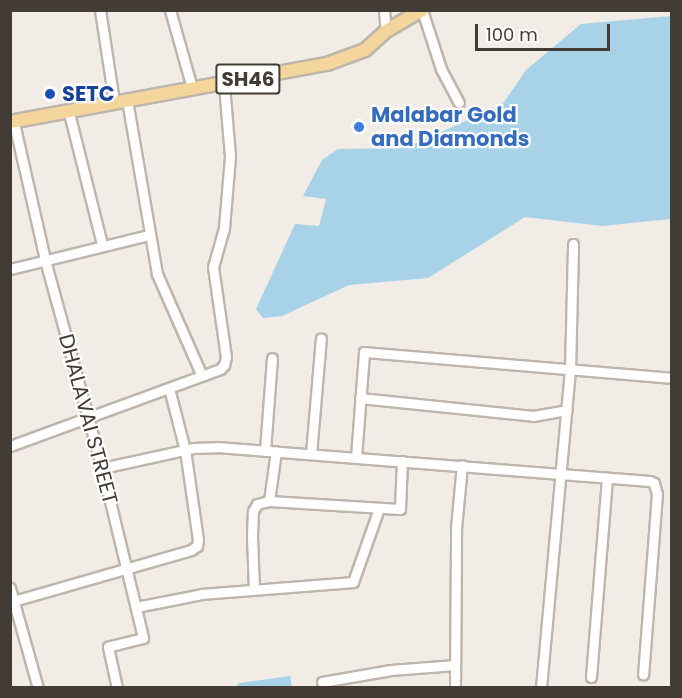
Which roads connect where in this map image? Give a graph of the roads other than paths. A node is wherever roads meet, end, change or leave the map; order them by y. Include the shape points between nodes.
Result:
1 (100, 10) edge
2 (170, 10) edge
3 (384, 10) edge
4 (418, 11) edge
5 (386, 31) junction
6 (224, 84) junction
7 (192, 88) junction
8 (120, 101) junction
9 (459, 103) dead end
10 (69, 113) junction
11 (12, 123) edge
12 (148, 235) junction
13 (102, 244) junction
14 (573, 244) dead end
15 (45, 260) junction
16 (10, 269) edge
17 (321, 338) dead end
18 (272, 358) dead end
19 (570, 370) junction
20 (202, 375) junction
21 (672, 378) edge
22 (169, 388) junction
23 (360, 398) junction
24 (566, 410) junction
25 (89, 418) junction
26 (10, 446) edge
27 (185, 450) junction
28 (265, 451) junction
29 (276, 452) junction
30 (311, 454) junction
31 (356, 457) junction
32 (402, 461) junction
33 (462, 465) junction
34 (102, 468) junction
35 (561, 474) junction
36 (607, 478) junction
37 (269, 501) junction
38 (379, 508) junction
39 (124, 568) junction
40 (10, 588) edge
41 (254, 589) junction
42 (12, 602) edge
43 (136, 608) junction
44 (455, 665) junction
45 (643, 674) dead end
46 (591, 677) dead end
47 (322, 682) dead end
48 (38, 687) edge
49 (117, 687) edge
50 (455, 687) edge
51 (541, 687) edge

1 - 8 street
2 - 7 street
3 - 5 street
4 - 5 main road, SH46
4 - 9 street
5 - 6 main road, SH46 via 365,50 327,64
6 - 7 main road, SH46
6 - 20 street via 230,156 224,228 213,267 226,361 220,369
7 - 8 main road, SH46
8 - 10 main road, SH46
8 - 12 street
10 - 11 main road, SH46
10 - 13 street
11 - 15 street, DHALAVAI STREET
12 - 13 street
12 - 20 street via 157,274
13 - 15 street
14 - 19 street
15 - 16 street
15 - 25 street, DHALAVAI STREET
17 - 30 street
18 - 28 street
19 - 21 street
19 - 23 street via 364,352
19 - 24 street
20 - 22 street
22 - 25 street
22 - 27 street
23 - 24 street via 533,416
23 - 31 street
24 - 35 street
25 - 26 street
25 - 34 street, DHALAVAI STREET
27 - 28 street via 217,447
27 - 34 street
27 - 39 street via 197,546
28 - 29 street
29 - 30 street
29 - 37 street
30 - 31 street
31 - 32 street
32 - 33 street
32 - 38 street via 400,509
33 - 35 street
33 - 44 street via 456,528
34 - 39 street, DHALAVAI STREET
35 - 36 street
35 - 51 street
36 - 45 street via 650,481 657,494
36 - 46 street
37 - 38 street
37 - 41 street via 257,504 253,511
38 - 41 street via 353,582
39 - 42 street
39 - 43 street, DHALAVAI STREET
40 - 42 street
41 - 43 street via 179,598
42 - 48 street
43 - 49 street, DHALAVAI STREET via 143,638 108,646
44 - 47 street via 391,670
44 - 50 street

